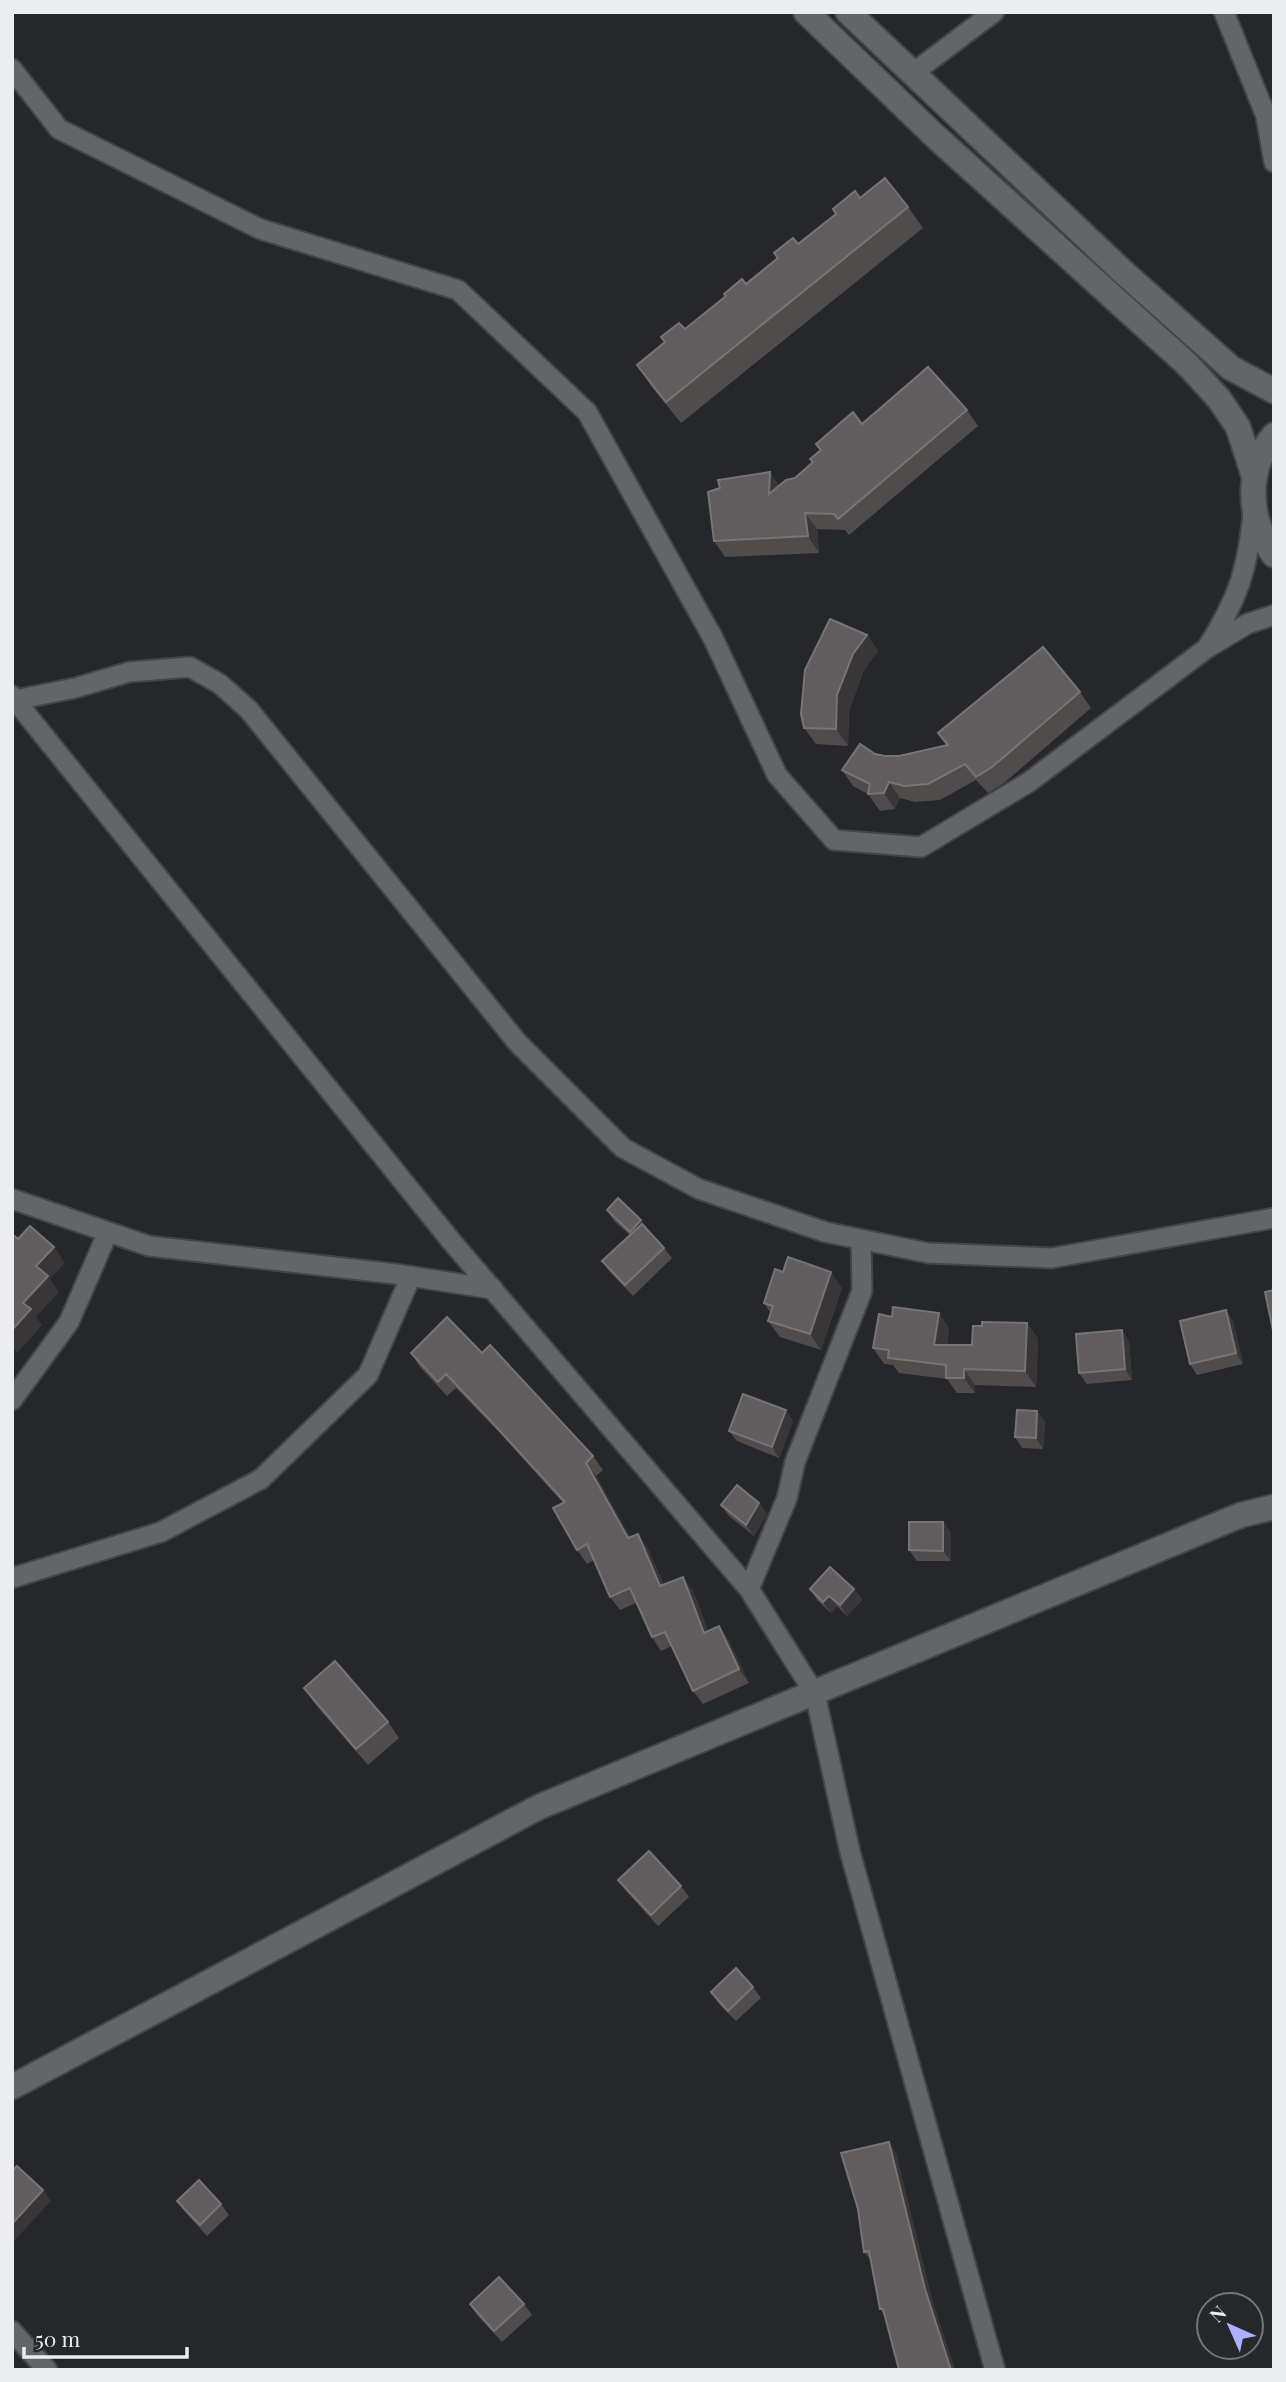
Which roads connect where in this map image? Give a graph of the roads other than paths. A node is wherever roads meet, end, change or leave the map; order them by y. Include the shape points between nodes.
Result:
1 (806, 12) edge
2 (848, 12) edge
3 (994, 12) edge
4 (1224, 12) edge
5 (12, 69) edge
6 (913, 73) junction
7 (1274, 162) edge
8 (1274, 391) edge
9 (1274, 435) edge
10 (1254, 476) junction
11 (1253, 509) junction
12 (1274, 555) edge
13 (1274, 614) edge
14 (1207, 648) junction
15 (13, 699) edge
16 (12, 1199) edge
17 (1274, 1218) edge
18 (108, 1232) junction
19 (861, 1240) junction
20 (411, 1276) junction
21 (493, 1289) junction
22 (12, 1400) edge
23 (1274, 1507) edge
24 (12, 1578) edge
25 (749, 1589) junction
26 (815, 1694) junction
27 (12, 2087) edge
28 (12, 2331) edge
29 (47, 2370) edge
30 (995, 2370) edge

1 - 10 street via 936,137 1188,365 1238,427
2 - 6 street
3 - 6 street
4 - 7 street via 1266,116
5 - 14 street via 59,129 249,223 458,290 587,412 713,638 777,775 834,839 921,846 1029,782
6 - 8 street via 1231,368
9 - 10 street
10 - 11 street
11 - 12 street via 1263,541
11 - 14 street via 1248,561 1234,604
13 - 14 street
15 - 19 street via 129,672 190,667 220,684 249,710 517,1042 623,1148 699,1189
15 - 21 street
16 - 18 street
17 - 19 street via 1052,1258 928,1253
18 - 20 street via 149,1246
18 - 22 street via 69,1322
19 - 25 street via 862,1291 795,1462 788,1498
20 - 21 street
20 - 24 street via 368,1374 261,1479 160,1532
21 - 25 street
23 - 26 street via 1241,1515
25 - 26 street
26 - 27 street via 539,1807
26 - 30 street via 850,1852
28 - 29 street

